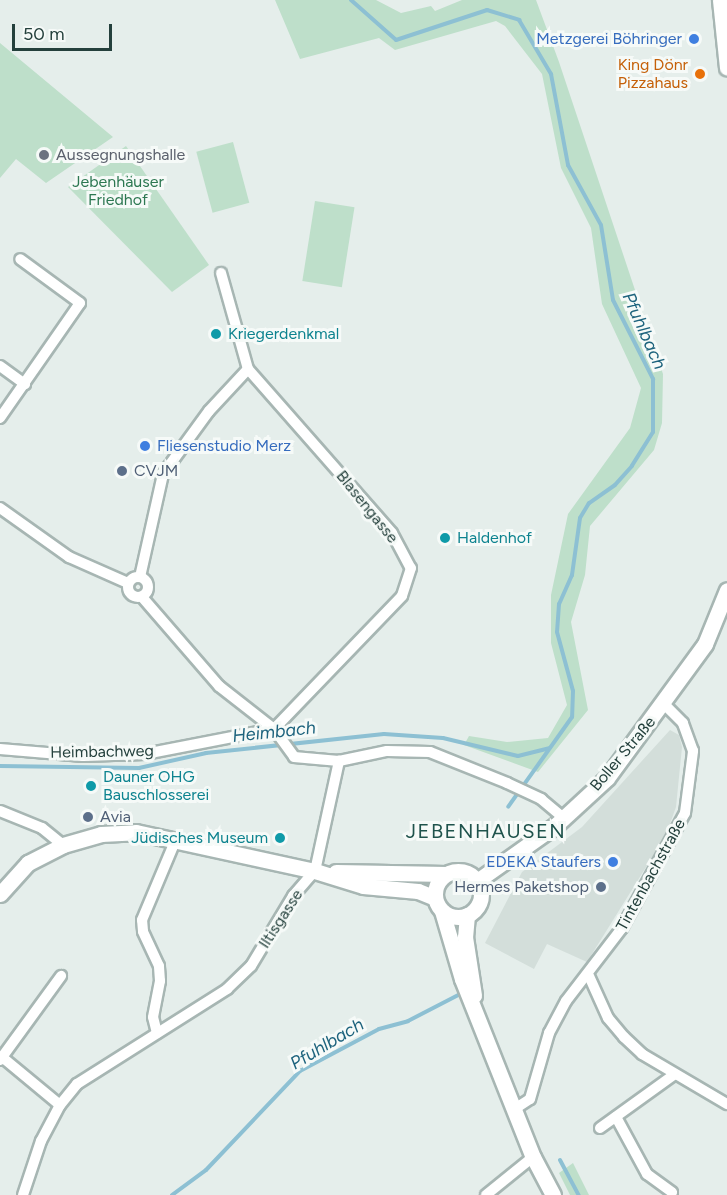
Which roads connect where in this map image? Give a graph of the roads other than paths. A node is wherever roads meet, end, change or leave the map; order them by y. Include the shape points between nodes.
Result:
1 (720, 0) edge
2 (725, 47) edge
3 (727, 68) edge
4 (20, 259) dead end
5 (221, 273) dead end
6 (0, 366) edge
7 (248, 369) junction
8 (25, 384) junction
9 (0, 418) edge
10 (0, 508) edge
11 (140, 577) junction
12 (128, 583) junction
13 (727, 590) edge
14 (142, 597) junction
15 (722, 618) edge
16 (664, 704) junction
17 (275, 731) junction
18 (0, 749) edge
19 (339, 761) junction
20 (0, 811) edge
21 (564, 818) junction
22 (176, 839) junction
23 (63, 845) junction
24 (315, 871) junction
25 (446, 874) junction
26 (477, 881) junction
27 (0, 894) edge
28 (438, 904) junction
29 (467, 915) junction
30 (61, 976) dead end
31 (589, 976) junction
32 (475, 1007) junction
33 (157, 1033) junction
34 (1, 1059) edge
35 (675, 1074) junction
36 (727, 1104) edge
37 (60, 1105) junction
38 (513, 1110) junction
39 (616, 1117) junction
40 (600, 1128) dead end
41 (533, 1157) junction
42 (550, 1190) edge
43 (672, 1192) dead end
44 (20, 1194) edge
45 (486, 1195) edge

1 - 2 main road
2 - 3 main road
4 - 8 street via 80,303
5 - 7 street
6 - 8 street
7 - 11 street via 209,411 163,474
7 - 17 street, Blasengasse via 388,529 411,568 402,596
8 - 9 street
10 - 12 street via 69,557
11 - 12 street
11 - 14 street via 149,586
12 - 14 street via 130,593
13 - 15 main road, Boller Straße
14 - 17 street via 219,686
15 - 16 main road, Boller Straße
16 - 21 main road, Boller Straße via 607,778
16 - 31 street, Tintenbachstraße via 683,723 693,751 686,813 622,928
17 - 18 street, Heimbachweg via 145,754 83,756
17 - 19 street via 300,760
19 - 21 street via 387,751 414,750 446,756 540,800
19 - 24 street, Iltisgasse
20 - 23 street via 42,828
21 - 26 main road, Boller Straße
22 - 23 main road via 112,833
22 - 24 main road
22 - 33 street via 142,920 159,966 153,1017
23 - 27 main road via 28,863
24 - 25 main road
24 - 28 main road via 363,886 418,891
24 - 33 street, Iltisgasse via 293,896 251,966 227,988
25 - 26 main road via 460,871
25 - 28 main road via 437,884
26 - 29 main road via 479,903
28 - 29 main road via 454,917
28 - 32 main road via 462,980
29 - 32 main road via 465,937
30 - 34 street
31 - 35 street via 608,1018 624,1037
31 - 38 street, Tintenbachstraße via 566,1001 549,1033 530,1100
32 - 38 main road
33 - 37 street, Iltisgasse via 87,1074
34 - 37 street
35 - 36 street
35 - 39 street
37 - 44 street, Iltisgasse
38 - 41 main road
39 - 40 street
39 - 43 street via 647,1174
41 - 42 main road
41 - 45 street

